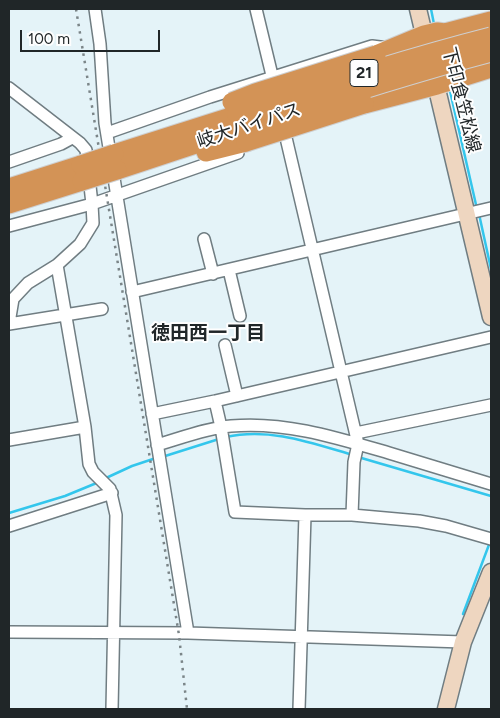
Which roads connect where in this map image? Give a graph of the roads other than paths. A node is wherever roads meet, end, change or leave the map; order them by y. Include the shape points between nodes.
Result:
1 (94, 9) edge
2 (256, 9) edge
3 (418, 9) edge
4 (491, 14) edge
5 (491, 22) edge
6 (431, 33) junction
7 (491, 37) edge
8 (384, 52) junction
9 (491, 52) edge
10 (488, 70) edge
11 (272, 76) junction
12 (437, 86) junction
13 (9, 88) edge
14 (392, 97) junction
15 (239, 122) junction
16 (107, 133) junction
17 (286, 136) junction
18 (72, 138) junction
19 (152, 150) junction
20 (9, 162) edge
21 (82, 173) junction
22 (9, 188) edge
23 (116, 195) junction
24 (9, 204) edge
25 (92, 204) junction
26 (479, 211) edge
27 (9, 226) edge
28 (204, 238) dead end
29 (313, 251) junction
30 (57, 265) junction
31 (229, 270) junction
32 (213, 274) junction
33 (132, 292) junction
34 (102, 309) dead end
35 (66, 315) junction
36 (240, 316) dead end
37 (491, 317) edge
38 (9, 323) edge
39 (491, 338) edge
40 (225, 345) dead end
41 (340, 372) junction
42 (237, 396) junction
43 (215, 401) junction
44 (491, 405) edge
45 (152, 414) junction
46 (84, 427) junction
47 (222, 430) junction
48 (9, 440) edge
49 (357, 442) junction
50 (158, 447) junction
51 (491, 484) edge
52 (111, 491) junction
53 (305, 515) junction
54 (352, 515) junction
55 (9, 526) edge
56 (491, 539) edge
57 (491, 572) edge
58 (9, 632) edge
59 (114, 633) junction
60 (188, 633) junction
61 (301, 636) junction
62 (463, 642) junction
63 (112, 709) edge
64 (299, 709) edge
65 (446, 709) edge

1 - 16 street
2 - 11 street
3 - 6 main road, 下印食笠松線
4 - 6 street
5 - 6 highway, 21 via 445,34
6 - 8 highway, 21
6 - 12 main road, 下印食笠松線
7 - 15 highway, 岐大バイパス / 21, bridge via 321,86
8 - 11 street via 372,46
8 - 15 highway, 21, bridge via 255,92
9 - 15 highway, 岐大バイパス / 21, bridge via 326,101
10 - 12 highway, 21
11 - 16 street
11 - 17 street
12 - 14 highway, 21
12 - 26 main road, 下印食笠松線
13 - 18 street
14 - 15 highway, 21, bridge
14 - 17 street via 389,101
15 - 19 highway, 岐大バイパス / 21
15 - 19 highway, 21 via 185,120
16 - 23 street
17 - 23 street
17 - 29 street
18 - 20 street
18 - 25 street via 86,150
19 - 21 highway, 岐大バイパス / 21, bridge
21 - 22 highway, 岐大バイパス / 21
21 - 24 highway, 岐大バイパス / 21
23 - 25 street
23 - 33 street
25 - 27 street
25 - 30 street via 92,223 80,244
26 - 29 street
26 - 37 main road, 下印食笠松線
28 - 32 street
29 - 31 street
29 - 41 street
30 - 35 street
30 - 38 street via 28,283 13,299
31 - 32 street
31 - 36 street
32 - 33 street
33 - 45 street
34 - 35 street
35 - 38 street
35 - 46 street
39 - 41 street
40 - 42 street
41 - 42 street
41 - 49 street
42 - 43 street
43 - 45 street
43 - 47 street
44 - 49 street
45 - 50 street
46 - 48 street
46 - 52 street via 89,464
47 - 49 street via 233,426 281,427
47 - 50 street
47 - 53 street via 235,512
49 - 51 street
49 - 54 street
50 - 60 street
52 - 55 street
52 - 59 street via 116,515
53 - 54 street
53 - 61 street
54 - 56 street via 419,521
57 - 62 main road
58 - 59 street
59 - 60 street
59 - 63 street
60 - 61 street
61 - 62 street
61 - 64 street
62 - 65 main road

